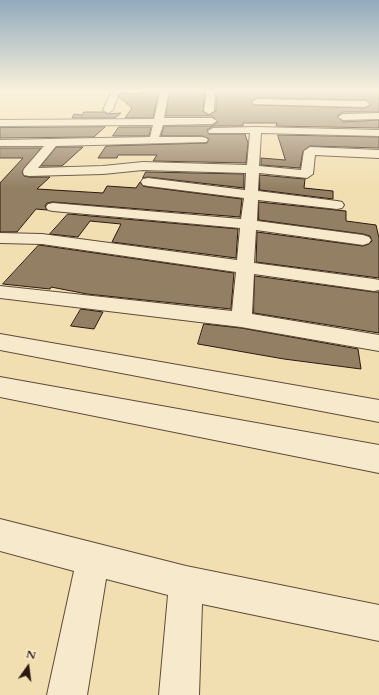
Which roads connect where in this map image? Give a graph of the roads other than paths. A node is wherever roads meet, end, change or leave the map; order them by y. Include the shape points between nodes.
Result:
1 (158, 122) edge
2 (174, 122) edge
3 (256, 130) junction
4 (379, 133) edge
5 (202, 140) dead end
6 (152, 141) junction
7 (53, 142) junction
8 (0, 143) edge
9 (379, 154) edge
10 (253, 169) junction
11 (148, 182) dead end
12 (251, 195) junction
13 (337, 205) dead end
14 (53, 207) dead end
15 (248, 224) junction
16 (0, 238) edge
17 (363, 240) dead end
18 (245, 268) junction
19 (374, 285) dead end
20 (0, 292) edge
21 (241, 320) junction
22 (0, 342) edge
23 (379, 343) edge
24 (0, 387) edge
25 (379, 411) edge
26 (379, 459) edge
27 (0, 535) edge
28 (93, 559) junction
29 (186, 583) junction
30 (379, 623) edge
31 (67, 695) edge
32 (179, 695) edge

1 - 6 street
2 - 3 street
3 - 4 street
3 - 10 street
5 - 6 street
6 - 7 street
7 - 8 street
7 - 10 street via 30,172 143,166
9 - 10 street via 310,151 307,174
10 - 12 street
11 - 12 street
12 - 13 street
12 - 15 street
14 - 15 street
15 - 17 street
15 - 18 street
16 - 18 street via 42,239
18 - 19 street
18 - 21 street
20 - 21 street
21 - 23 street
22 - 25 street
24 - 26 street
27 - 28 street
28 - 29 street
28 - 31 street
29 - 30 street
29 - 32 street

